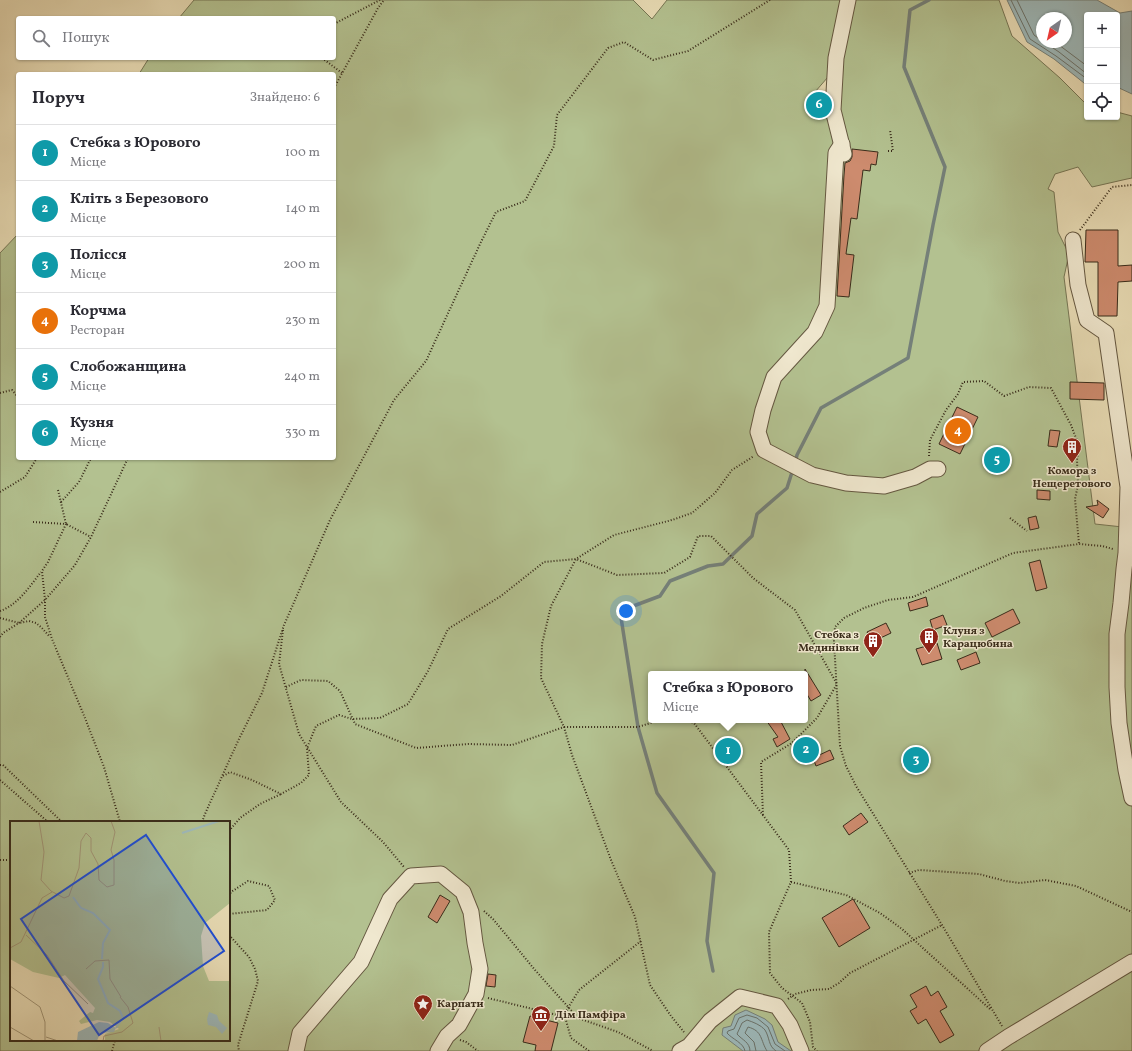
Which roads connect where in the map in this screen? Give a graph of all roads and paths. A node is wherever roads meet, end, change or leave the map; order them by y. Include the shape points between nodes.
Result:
1 (380, 0) edge
2 (384, 0) edge
3 (770, 0) edge
4 (848, 0) edge
5 (336, 23) edge
6 (325, 60) edge
7 (342, 73) junction
8 (336, 84) edge
9 (890, 130) dead end
10 (888, 151) dead end
11 (1132, 185) edge
12 (1073, 240) joint
13 (0, 392) edge
14 (16, 395) edge
15 (764, 450) junction
16 (35, 460) edge
17 (89, 460) edge
18 (127, 460) edge
19 (938, 469) dead end
20 (915, 477) junction
21 (58, 490) dead end
22 (0, 492) edge
23 (61, 502) junction
24 (1010, 518) dead end
25 (33, 522) dead end
26 (66, 524) junction
27 (1027, 531) dead end
28 (92, 537) junction
29 (1079, 544) junction
30 (1126, 553) junction
31 (576, 559) junction
32 (42, 571) junction
33 (45, 600) junction
34 (0, 611) edge
35 (0, 618) edge
36 (19, 623) junction
37 (284, 625) junction
38 (0, 636) edge
39 (52, 639) junction
40 (837, 684) junction
41 (286, 687) junction
42 (352, 719) junction
43 (651, 723) edge
44 (694, 723) edge
45 (564, 727) junction
46 (308, 748) junction
47 (0, 765) edge
48 (222, 777) junction
49 (0, 780) edge
50 (281, 794) junction
51 (1132, 798) edge
52 (763, 816) junction
53 (47, 821) edge
54 (61, 821) edge
55 (120, 821) edge
56 (202, 821) edge
57 (230, 830) edge
58 (909, 873) junction
59 (411, 876) junction
60 (791, 882) junction
61 (230, 895) edge
62 (481, 908) dead end
63 (1132, 912) edge
64 (230, 914) edge
65 (942, 925) junction
66 (230, 936) edge
67 (913, 940) junction
68 (640, 942) junction
69 (1132, 962) edge
70 (476, 994) junction
71 (793, 996) junction
72 (777, 1006) junction
73 (568, 1008) junction
74 (993, 1012) junction
75 (565, 1017) junction
76 (446, 1036) junction
77 (1008, 1037) junction
78 (115, 1041) edge
79 (692, 1042) junction
80 (112, 1051) edge
81 (239, 1051) edge
82 (296, 1051) edge
83 (438, 1051) edge
84 (478, 1051) edge
85 (589, 1051) edge
86 (653, 1051) edge
87 (680, 1051) edge
88 (801, 1051) edge
89 (817, 1051) edge
90 (987, 1051) edge

1 - 5 path
2 - 7 path
3 - 37 path via 688,50 654,60 624,42 608,48 557,115 554,146 525,201 496,212 426,361 394,400 330,520
4 - 15 street via 836,58 833,110 843,150 836,153 826,306 815,332 774,377 758,432
6 - 7 path
7 - 8 path
9 - 10 path via 893,151
11 - 12 path via 1112,186
12 - 30 street via 1078,285 1087,320 1106,333 1128,487
13 - 14 path via 12,390
15 - 20 street via 812,474 846,483 884,486
15 - 31 path via 732,470 715,493 692,513 614,535
16 - 22 path via 25,477
17 - 23 path via 79,482
18 - 28 path
19 - 20 street via 930,469
20 - 29 path via 929,456 930,440 963,382 984,381 1004,396 1029,387 1051,388 1072,425 1079,446 1075,499
21 - 23 path
23 - 26 path
24 - 27 path
25 - 26 path
26 - 28 path
26 - 32 path
28 - 33 path via 75,565
29 - 30 path via 1102,546
29 - 40 path via 1013,553 913,597 876,603 844,618 835,627
30 - 51 street via 1117,634 1117,687 1119,723
31 - 40 path via 617,575 664,573 690,557 698,536 711,536 753,578 795,610
31 - 42 path via 544,562 500,596 448,629 428,671 408,704 380,718
31 - 45 path via 551,606 542,644 541,678
32 - 33 path
32 - 34 path via 21,597
33 - 36 path
33 - 39 path via 45,617
35 - 36 path
36 - 38 path
36 - 39 path via 36,623
37 - 41 path via 279,664
37 - 48 path via 262,693
39 - 55 path via 86,718
40 - 52 path via 817,718 792,743 761,762
40 - 58 path via 840,746 846,766
41 - 42 path via 301,680 328,681 340,691
41 - 46 path via 299,734
42 - 45 path via 355,724 416,748 468,744 512,745
42 - 46 path via 339,715 316,726
43 - 45 path via 638,727
44 - 52 path
45 - 68 path via 611,860 635,918
46 - 50 path via 309,775 301,783
46 - 59 path via 341,802 383,842
47 - 54 path via 3,765
48 - 50 path via 230,772
48 - 56 path
49 - 53 path
50 - 57 path via 240,818
52 - 60 path via 789,850
58 - 63 path via 919,870 979,874 1020,883 1046,880 1076,886
58 - 65 path
59 - 70 street via 441,874 463,892 471,912 480,969
59 - 82 street via 390,899 361,962 300,1033
60 - 67 path via 846,895 880,913
60 - 71 path via 769,932 770,973 782,988
61 - 64 path via 248,880 269,886 275,900 266,910
62 - 73 path
65 - 67 path
65 - 74 path
66 - 81 path via 249,956 258,981 238,1045
67 - 71 path via 850,973 828,989 811,990
67 - 74 path
68 - 73 path via 579,990
68 - 79 path via 650,985
69 - 77 street
70 - 75 path
70 - 76 street via 459,1024
71 - 72 path
71 - 89 path via 802,1003 810,1022 813,1047
72 - 79 street via 740,997 710,1021
72 - 88 street via 790,1025
73 - 75 path
73 - 86 path via 578,1018 618,1032
74 - 77 path
75 - 85 path via 571,1038
76 - 83 street
76 - 84 path via 466,1042
77 - 90 street
78 - 80 path
79 - 87 street

